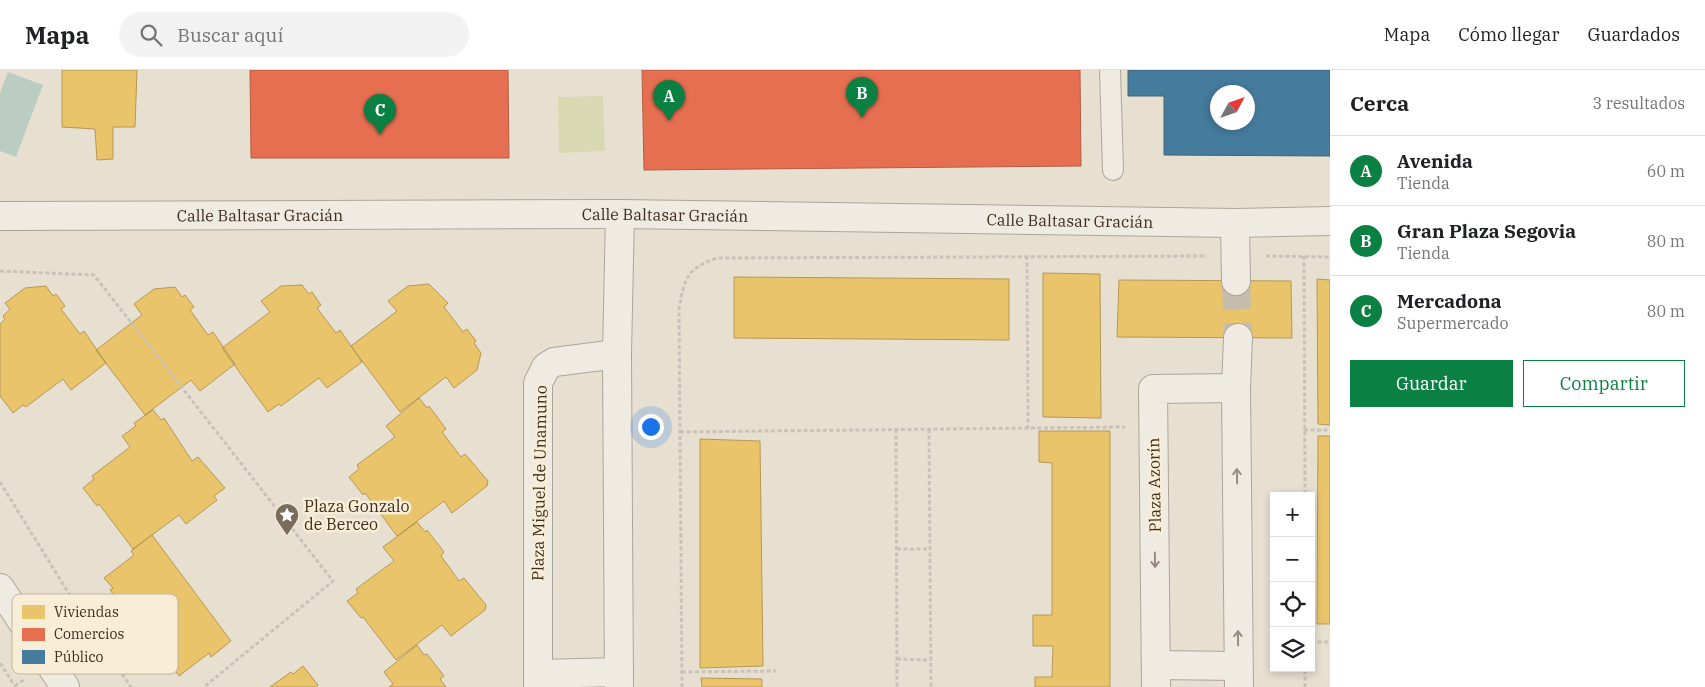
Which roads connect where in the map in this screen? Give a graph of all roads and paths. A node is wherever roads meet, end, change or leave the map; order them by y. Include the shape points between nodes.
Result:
1 (1110, 70) edge
2 (1113, 170) dead end
3 (620, 214) junction
4 (0, 216) edge
5 (1330, 221) edge
6 (1235, 223) junction
7 (1027, 256) junction
8 (1304, 256) junction
9 (1330, 256) edge
10 (1235, 268) junction
11 (0, 270) edge
12 (1238, 338) tunnel mouth
13 (617, 354) junction
14 (1236, 388) junction
15 (1153, 427) junction
16 (1028, 428) junction
17 (930, 429) junction
18 (896, 430) junction
19 (1304, 430) junction
20 (1330, 430) edge
21 (680, 432) junction
22 (0, 482) edge
23 (1305, 492) edge
24 (897, 549) junction
25 (931, 549) junction
26 (0, 588) edge
27 (69, 594) edge
28 (12, 606) edge
29 (1315, 642) edge
30 (1330, 642) edge
31 (897, 659) junction
32 (931, 660) junction
33 (0, 663) edge
34 (776, 671) dead end
35 (682, 672) junction
36 (1305, 672) edge
37 (56, 674) edge
38 (122, 674) edge
39 (1156, 676) edge
40 (1238, 676) edge
41 (619, 679) edge
42 (538, 681) edge
43 (15, 687) edge
44 (65, 687) edge
45 (131, 687) edge
46 (204, 687) edge
47 (682, 687) edge
48 (897, 687) edge
49 (931, 687) edge
50 (1305, 687) edge

1 - 2 street
3 - 4 street, Calle Baltasar Gracián
3 - 6 street, Calle Baltasar Gracián
3 - 13 street, Plaza Miguel de Unamuno
5 - 6 street, Calle Baltasar Gracián
6 - 10 street
7 - 10 path
7 - 16 path
7 - 21 path via 717,258 698,265 684,282 679,308
8 - 9 path
8 - 10 path
8 - 19 path
11 - 46 path via 94,275 333,581
12 - 14 street, Plaza Azorín
13 - 41 street, Plaza Miguel de Unamuno
13 - 42 street, Plaza Miguel de Unamuno via 554,362 546,367 538,383
14 - 15 street, Plaza Azorín via 1153,389
40 -> 14 street, Plaza Azorín
15 - 16 path
15 -> 39 street, Plaza Azorín
16 - 17 path
17 - 18 path
17 - 25 path
18 - 21 path
18 - 24 path
19 - 20 path
19 - 23 path
21 - 35 path
22 - 27 path
24 - 25 path
24 - 31 path
25 - 32 path
26 - 28 street
29 - 30 path
31 - 32 path
31 - 48 path
32 - 49 path
33 - 43 path
34 - 35 path
35 - 47 path
36 - 50 path
37 - 44 street
38 - 45 path
39 - 40 street, Plaza Azorín
41 - 42 street, Plaza Miguel de Unamuno

